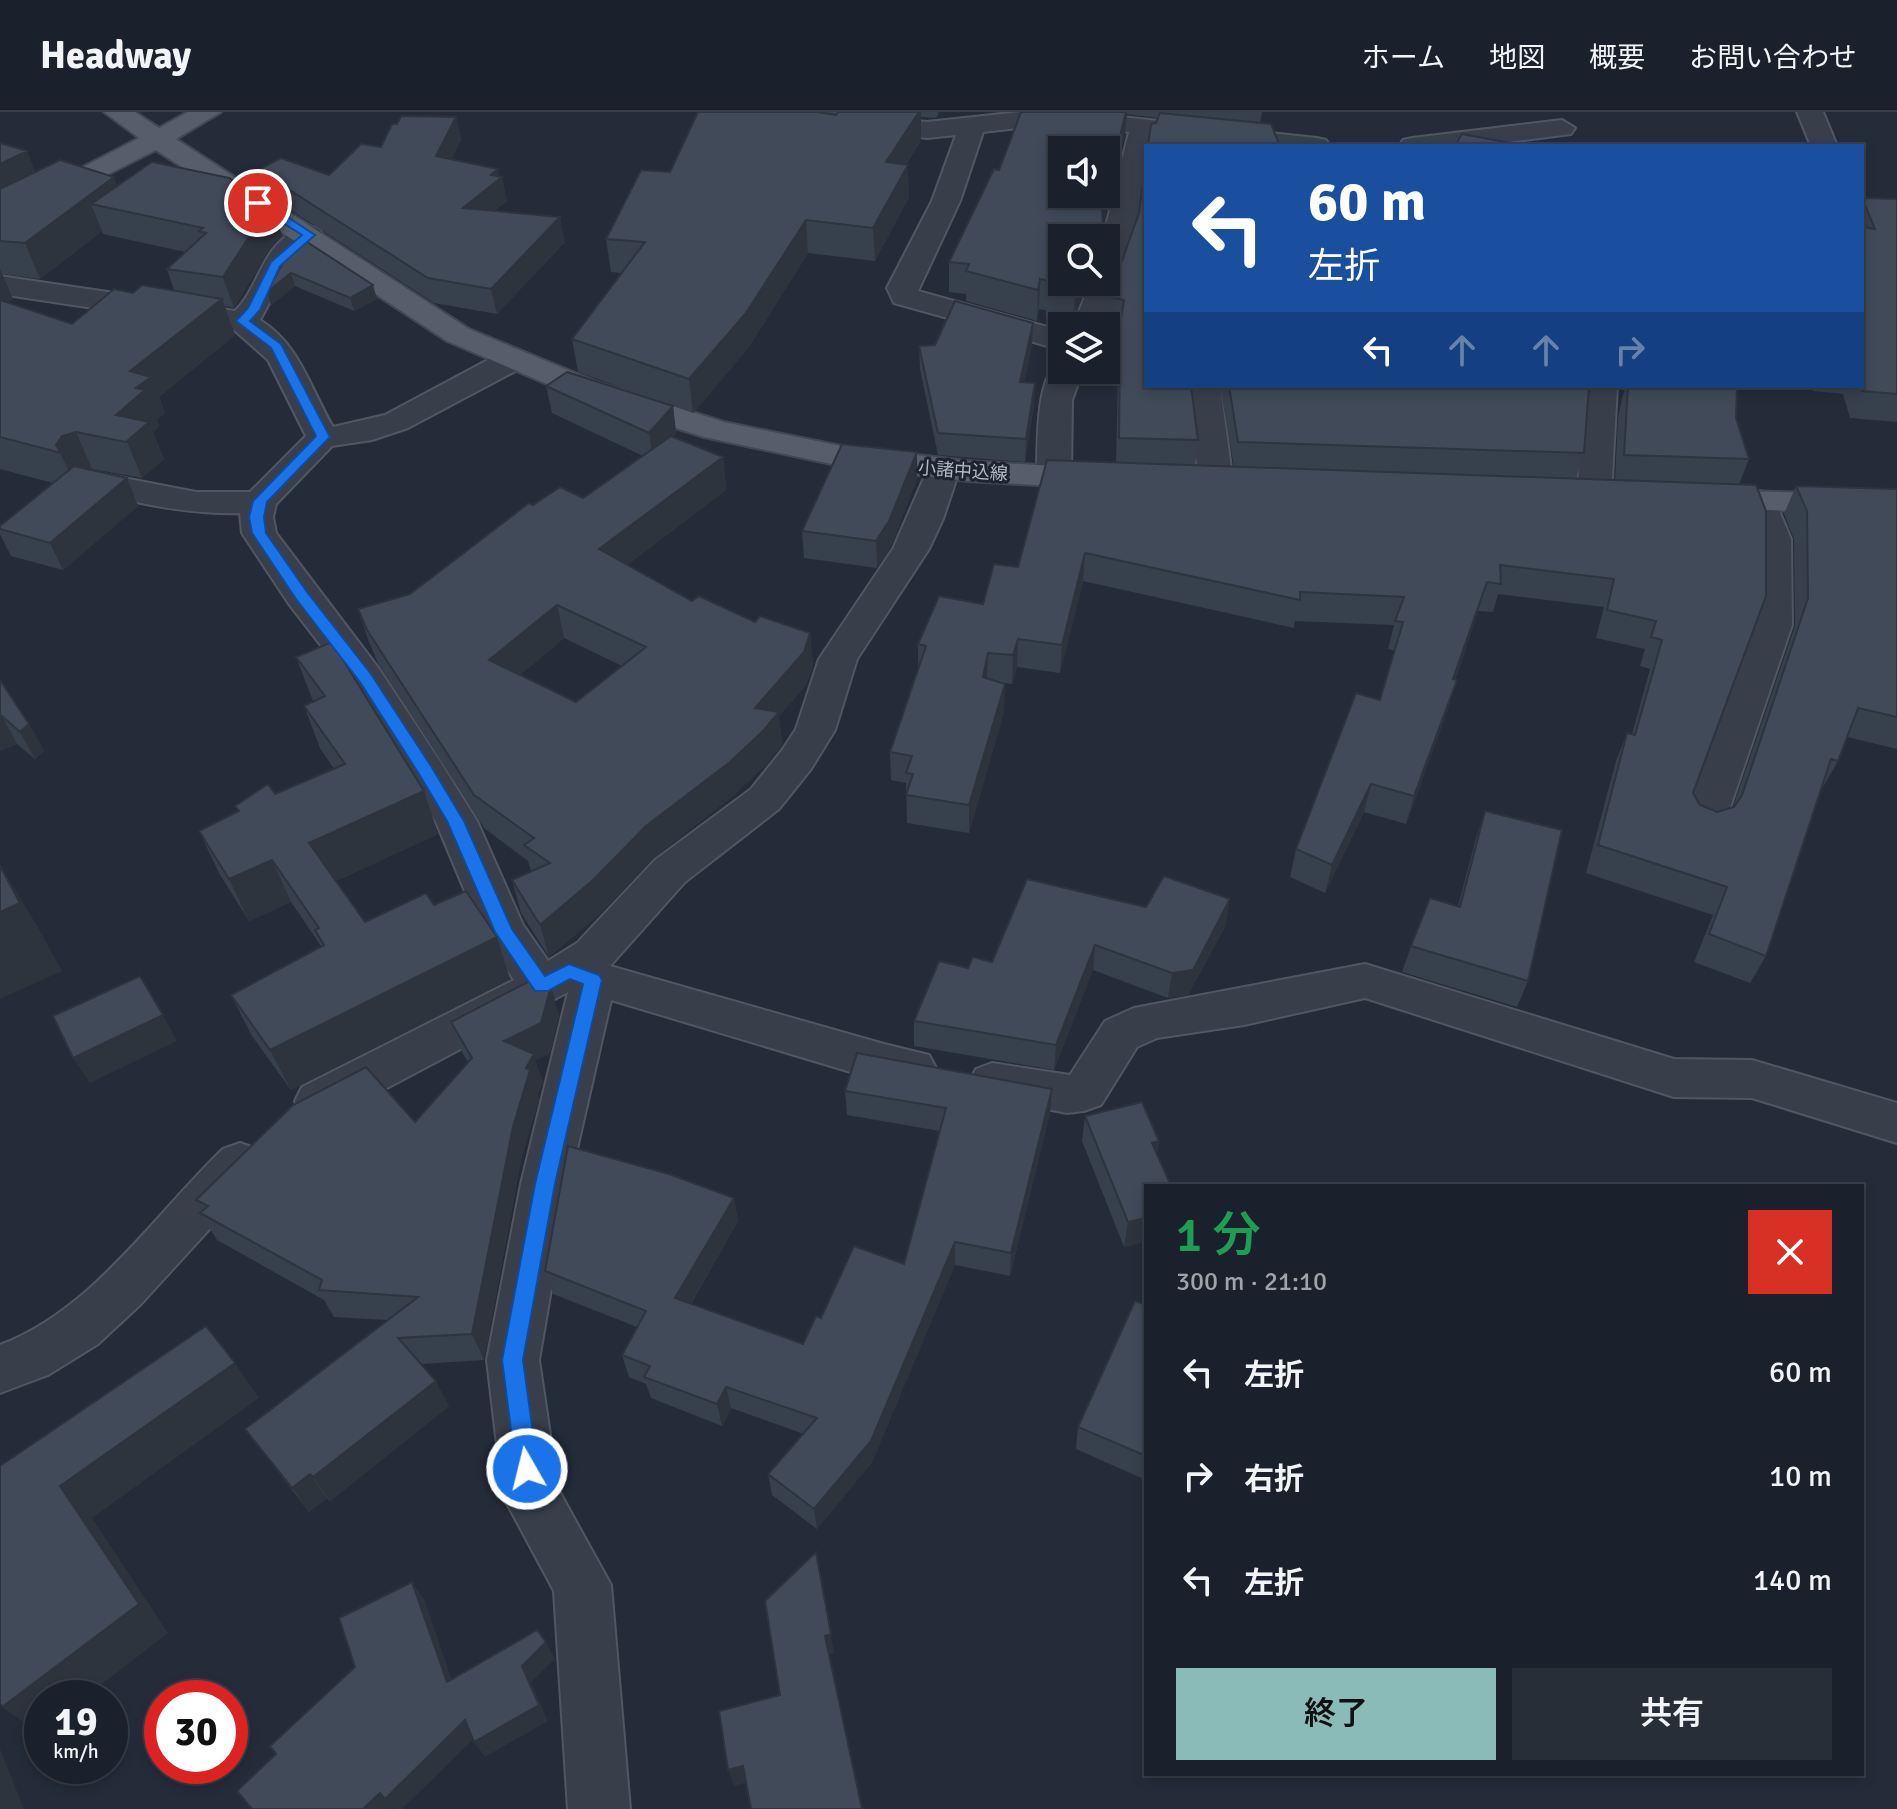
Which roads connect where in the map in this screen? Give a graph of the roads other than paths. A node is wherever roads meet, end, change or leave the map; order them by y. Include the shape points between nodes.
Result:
1 (117, 112) edge
2 (208, 112) edge
3 (757, 112) edge
4 (1810, 112) edge
5 (1144, 126) junction
6 (971, 128) junction
7 (1564, 129) edge
8 (156, 139) junction
9 (1306, 144) edge
10 (1430, 144) edge
11 (1823, 144) edge
12 (0, 221) edge
13 (309, 235) junction
14 (0, 285) edge
15 (1095, 312) edge
16 (242, 321) junction
17 (1048, 337) edge
18 (510, 361) junction
19 (1062, 384) edge
20 (1204, 388) edge
21 (1601, 388) edge
22 (323, 437) junction
23 (942, 471) junction
24 (1054, 477) junction
25 (1128, 480) edge
26 (93, 482) edge
27 (1217, 483) edge
28 (1594, 497) edge
29 (1670, 499) edge
30 (260, 501) junction
31 (1760, 501) junction
32 (1897, 505) edge
33 (1704, 822) edge
34 (568, 979) junction
35 (1897, 1123) edge
36 (0, 1369) edge
37 (599, 1809) edge

1 - 8 main road, 小諸中込線
2 - 8 main road
3 - 6 street via 927,130
4 - 11 street
5 - 6 street via 1045,117
5 - 9 street
5 - 15 street
6 - 17 street via 946,201 902,288 905,297
7 - 10 street
8 - 12 main road
8 - 13 main road, 小諸中込線
13 - 16 street via 275,264 253,310
13 - 18 main road, 小諸中込線 via 458,335
14 - 16 street
16 - 22 street via 277,347
18 - 22 street via 395,421
18 - 23 main road, 小諸中込線 via 719,434
19 - 24 street via 1056,400
20 - 27 street
21 - 28 street
22 - 30 street
23 - 24 main road, 小諸中込線
23 - 34 street via 911,549 838,659 815,730 797,759 765,799 670,871
24 - 25 main road, 小諸中込線
26 - 30 street via 196,504
29 - 31 main road
30 - 34 street via 259,533 366,678 425,770 456,821 504,932
31 - 32 main road
31 - 33 street via 1774,539 1774,625
34 - 35 street via 884,1063 1067,1094 1084,1092 1121,1034 1150,1021 1365,981 1674,1078 1752,1079
34 - 36 street via 289,1117 74,1334 34,1359
34 - 37 street via 545,1184 513,1360 531,1496 582,1585

